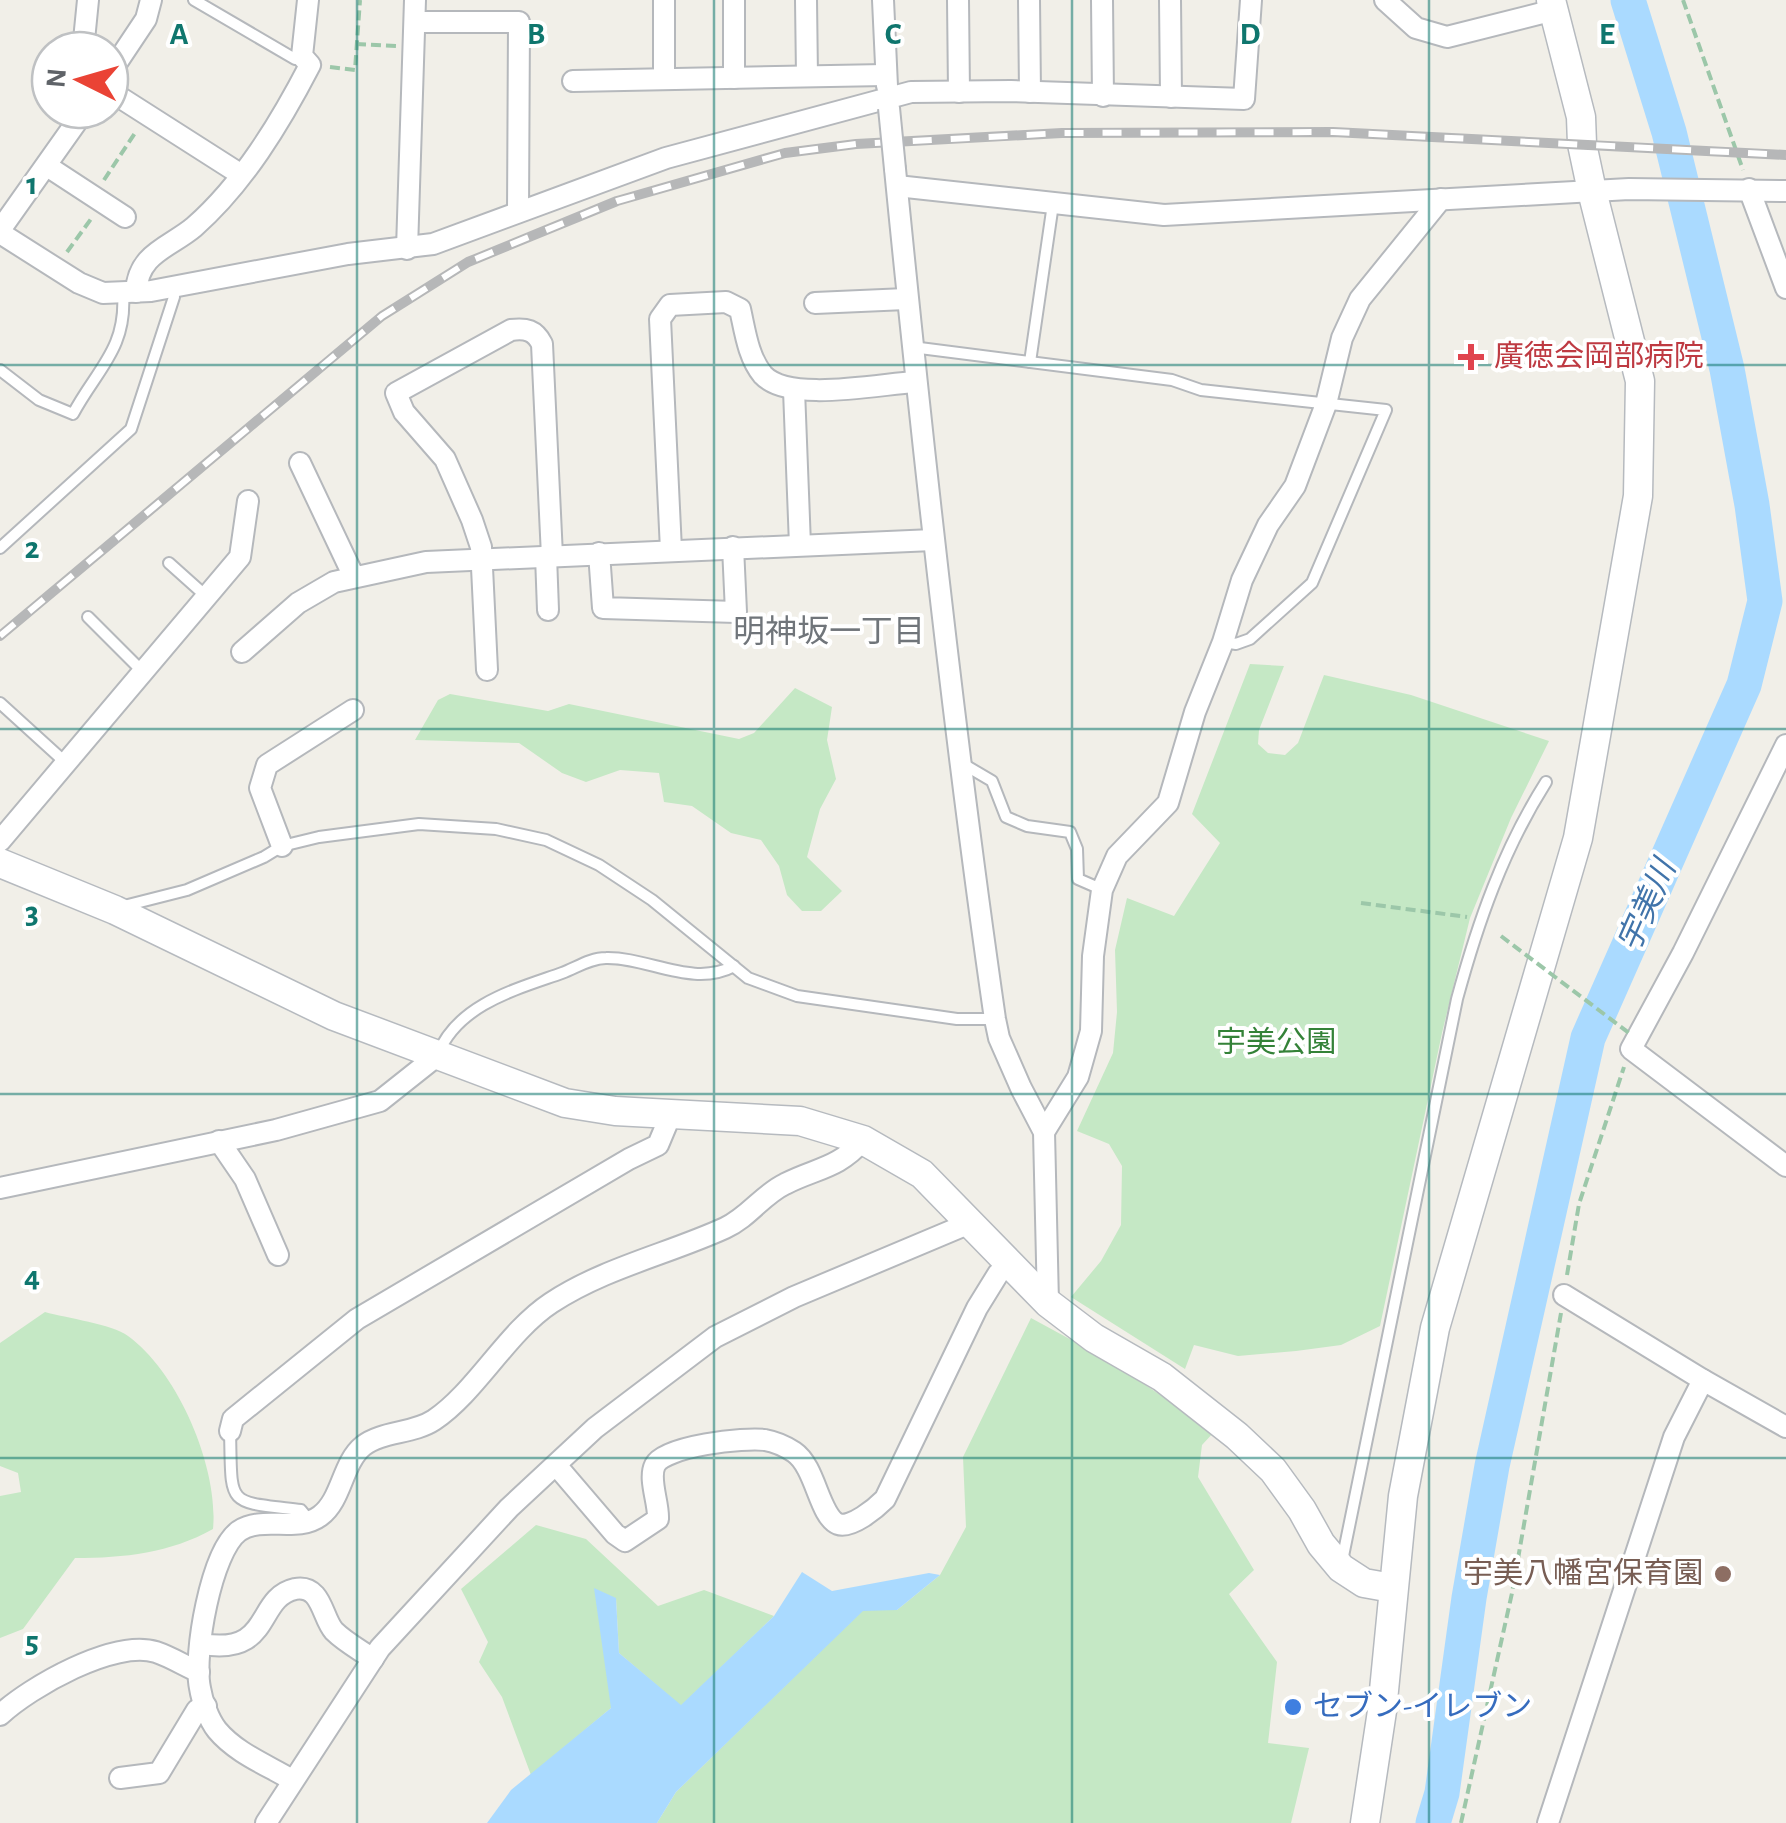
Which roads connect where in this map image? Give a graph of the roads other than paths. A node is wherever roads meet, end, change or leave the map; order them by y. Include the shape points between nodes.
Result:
1 (151, 0) edge
2 (194, 0) edge
3 (308, 0) edge
4 (416, 0) edge
5 (664, 0) edge
6 (734, 0) edge
7 (806, 0) edge
8 (883, 0) edge
9 (958, 0) edge
10 (1029, 0) edge
11 (1102, 0) edge
12 (1170, 0) edge
13 (1251, 0) edge
14 (1385, 0) edge
15 (84, 4) edge
16 (1553, 5) edge
17 (415, 22) junction
18 (84, 30) edge
19 (130, 43) edge
20 (306, 61) junction
21 (886, 75) junction
22 (808, 76) junction
23 (734, 78) junction
24 (664, 79) junction
25 (574, 80) dead end
26 (959, 92) junction
27 (1030, 92) junction
28 (1104, 96) junction
29 (1171, 97) junction
30 (888, 103) junction
31 (130, 104) edge
32 (72, 130) edge
33 (47, 166) junction
34 (240, 174) junction
35 (896, 178) junction
36 (1744, 190) junction
37 (1592, 191) junction
38 (1786, 192) edge
39 (1440, 199) junction
40 (1053, 202) junction
41 (518, 212) junction
42 (125, 217) dead end
43 (0, 232) edge
44 (407, 248) junction
45 (173, 288) junction
46 (1786, 288) edge
47 (129, 292) junction
48 (906, 298) junction
49 (815, 303) dead end
50 (912, 346) junction
51 (1030, 362) junction
52 (0, 370) edge
53 (915, 382) junction
54 (794, 390) junction
55 (1326, 404) junction
56 (300, 463) dead end
57 (248, 501) dead end
58 (933, 540) junction
59 (800, 545) junction
60 (732, 547) junction
61 (0, 548) edge
62 (670, 550) junction
63 (599, 553) junction
64 (549, 556) junction
65 (481, 559) junction
66 (170, 564) dead end
67 (354, 577) junction
68 (208, 598) junction
69 (548, 610) dead end
70 (88, 618) dead end
71 (1223, 642) junction
72 (242, 652) dead end
73 (487, 670) dead end
74 (144, 672) junction
75 (0, 702) edge
76 (353, 710) dead end
77 (1786, 745) edge
78 (959, 761) junction
79 (67, 763) junction
80 (1546, 782) dead end
81 (0, 841) edge
82 (282, 846) junction
83 (0, 863) edge
84 (1102, 890) junction
85 (115, 910) junction
86 (734, 966) junction
87 (994, 1019) junction
88 (438, 1055) junction
89 (671, 1114) junction
90 (1044, 1132) junction
91 (863, 1140) junction
92 (219, 1141) junction
93 (1786, 1166) edge
94 (0, 1188) edge
95 (970, 1223) junction
96 (278, 1256) dead end
97 (1008, 1265) junction
98 (1564, 1295) road end
99 (1048, 1303) junction
100 (1703, 1380) junction
101 (1786, 1427) edge
102 (230, 1431) joint
103 (556, 1464) junction
104 (310, 1520) junction
105 (1341, 1568) junction
106 (1392, 1588) junction
107 (202, 1644) junction
108 (372, 1659) junction
109 (199, 1672) junction
110 (206, 1706) junction
111 (0, 1716) edge
112 (120, 1778) dead end
113 (292, 1780) junction
114 (266, 1823) edge
115 (1365, 1823) edge
116 (1548, 1823) edge

1 - 19 street
2 - 20 lane
3 - 20 street
4 - 17 street
5 - 24 street
6 - 23 street
7 - 22 street
8 - 21 street
9 - 26 street
10 - 27 street
11 - 28 street
12 - 29 street
13 - 29 street via 1244,99
14 - 16 street via 1416,28 1447,37
15 - 18 street
16 - 37 street
17 - 41 street via 519,22
17 - 44 street
20 - 34 street via 282,120
21 - 22 street
21 - 30 street
22 - 23 street
23 - 24 street
24 - 25 street
26 - 27 street
26 - 30 street via 911,92
27 - 28 street
28 - 29 street
30 - 35 street, bridge
30 - 41 street via 666,158
31 - 34 street
32 - 33 street
33 - 42 street
33 - 43 street
34 - 47 street via 192,228 157,249
35 - 40 street
35 - 48 street
36 - 37 street
36 - 38 street
36 - 46 street
37 - 39 street
37 - 106 street via 1640,381 1638,496 1578,838 1435,1328
39 - 40 street via 1164,214
39 - 55 street via 1360,298
40 - 51 lane
41 - 44 street
43 - 47 street via 102,294
44 - 45 street
45 - 47 street
45 - 61 lane via 131,430
47 - 52 lane via 115,351 72,414 39,400
48 - 49 street
48 - 50 street
50 - 51 lane
50 - 53 street
51 - 55 lane
53 - 54 street
53 - 58 street
54 - 59 street
54 - 62 street via 766,378 756,365 740,309 726,302 670,305 660,319
55 - 71 street via 1295,486 1242,580
55 - 71 lane via 1386,410 1312,583 1250,640
56 - 67 street
57 - 68 street via 240,557
58 - 59 street
58 - 78 street
59 - 60 street
60 - 62 street
60 - 63 street via 736,612 603,608
62 - 63 street
63 - 64 street
64 - 65 street
64 - 65 street via 542,344 524,328 396,393 445,459
64 - 69 street
65 - 67 street
65 - 73 street
66 - 68 lane
67 - 72 street via 298,603
68 - 74 street
70 - 74 lane
71 - 84 street via 1168,802 1117,856
74 - 79 street
75 - 79 lane
76 - 82 street via 267,765 260,788
77 - 93 street via 1683,953 1630,1041
78 - 84 lane via 992,780 1006,817 1070,832 1078,879
78 - 87 street
79 - 81 street
80 - 105 lane via 1518,826 1461,983
82 - 85 lane via 187,890
82 - 86 lane via 419,824 546,840 625,882
83 - 85 street
84 - 90 street via 1091,1030 1078,1077
85 - 88 street via 334,1016
86 - 87 lane via 796,996 957,1020
86 - 88 lane via 705,974 604,958 583,964 485,1004 444,1040
87 - 90 street
88 - 89 street via 566,1103
88 - 92 street via 380,1101
89 - 91 street via 800,1121
89 - 102 street via 658,1145 358,1319 232,1418
90 - 99 street
91 - 95 street via 922,1174
91 - 104 street via 829,1168 774,1190 747,1217 551,1303 436,1419 364,1444 330,1503
92 - 94 street
92 - 96 street
95 - 97 street
95 - 103 street via 715,1337
97 - 99 street
97 - 103 street via 977,1308 885,1499 844,1524 828,1514 809,1465 764,1440 667,1452 653,1471 658,1518 625,1541
98 - 100 street
99 - 105 street via 1237,1436 1273,1470
100 - 101 street
100 - 116 street via 1674,1437
102 - 104 lane via 236,1497 245,1504 301,1510
103 - 108 street
104 - 107 street via 252,1524 237,1532 208,1599
105 - 106 street via 1364,1583
106 - 115 street
107 - 108 street via 243,1642 281,1597 303,1589 322,1603 333,1630
107 - 109 street
108 - 113 street
109 - 110 street
109 - 111 street via 154,1651 118,1654 24,1694
110 - 112 street via 197,1710 158,1774
110 - 113 street via 214,1727 233,1746
113 - 114 street

